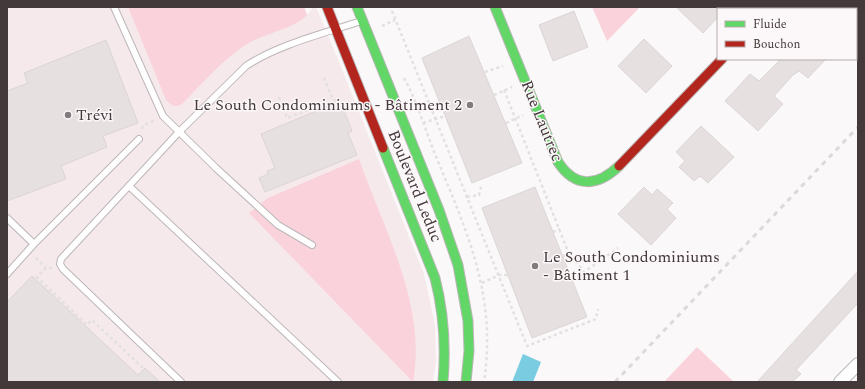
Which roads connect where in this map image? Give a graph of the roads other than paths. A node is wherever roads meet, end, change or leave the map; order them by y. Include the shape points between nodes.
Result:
1 (114, 7) edge
2 (327, 7) edge
3 (357, 7) edge
4 (495, 7) edge
5 (362, 21) junction
6 (336, 29) junction
7 (721, 60) edge
8 (179, 132) junction
9 (139, 139) road end
10 (129, 186) junction
11 (7, 218) edge
12 (34, 244) junction
13 (312, 245) dead end
14 (7, 274) edge
15 (858, 364) edge
16 (181, 382) edge
17 (338, 382) edge
18 (443, 382) edge
19 (466, 382) edge
20 (840, 382) edge

1 - 8 lane via 163,116
2 - 6 street, Boulevard Leduc
3 - 5 street, Boulevard Leduc
4 - 7 street, Rue Lautrec via 558,162 564,172 578,181 598,182 618,168
5 - 6 lane
5 - 19 street, Boulevard Leduc via 458,262 468,311 469,349
6 - 8 lane via 317,34 251,62
6 - 18 street, Boulevard Leduc via 435,278 445,328
8 - 10 lane
8 - 13 lane via 278,225
9 - 12 lane
10 - 16 lane via 62,256 61,267
10 - 17 lane
11 - 12 lane
12 - 14 lane
15 - 20 street

